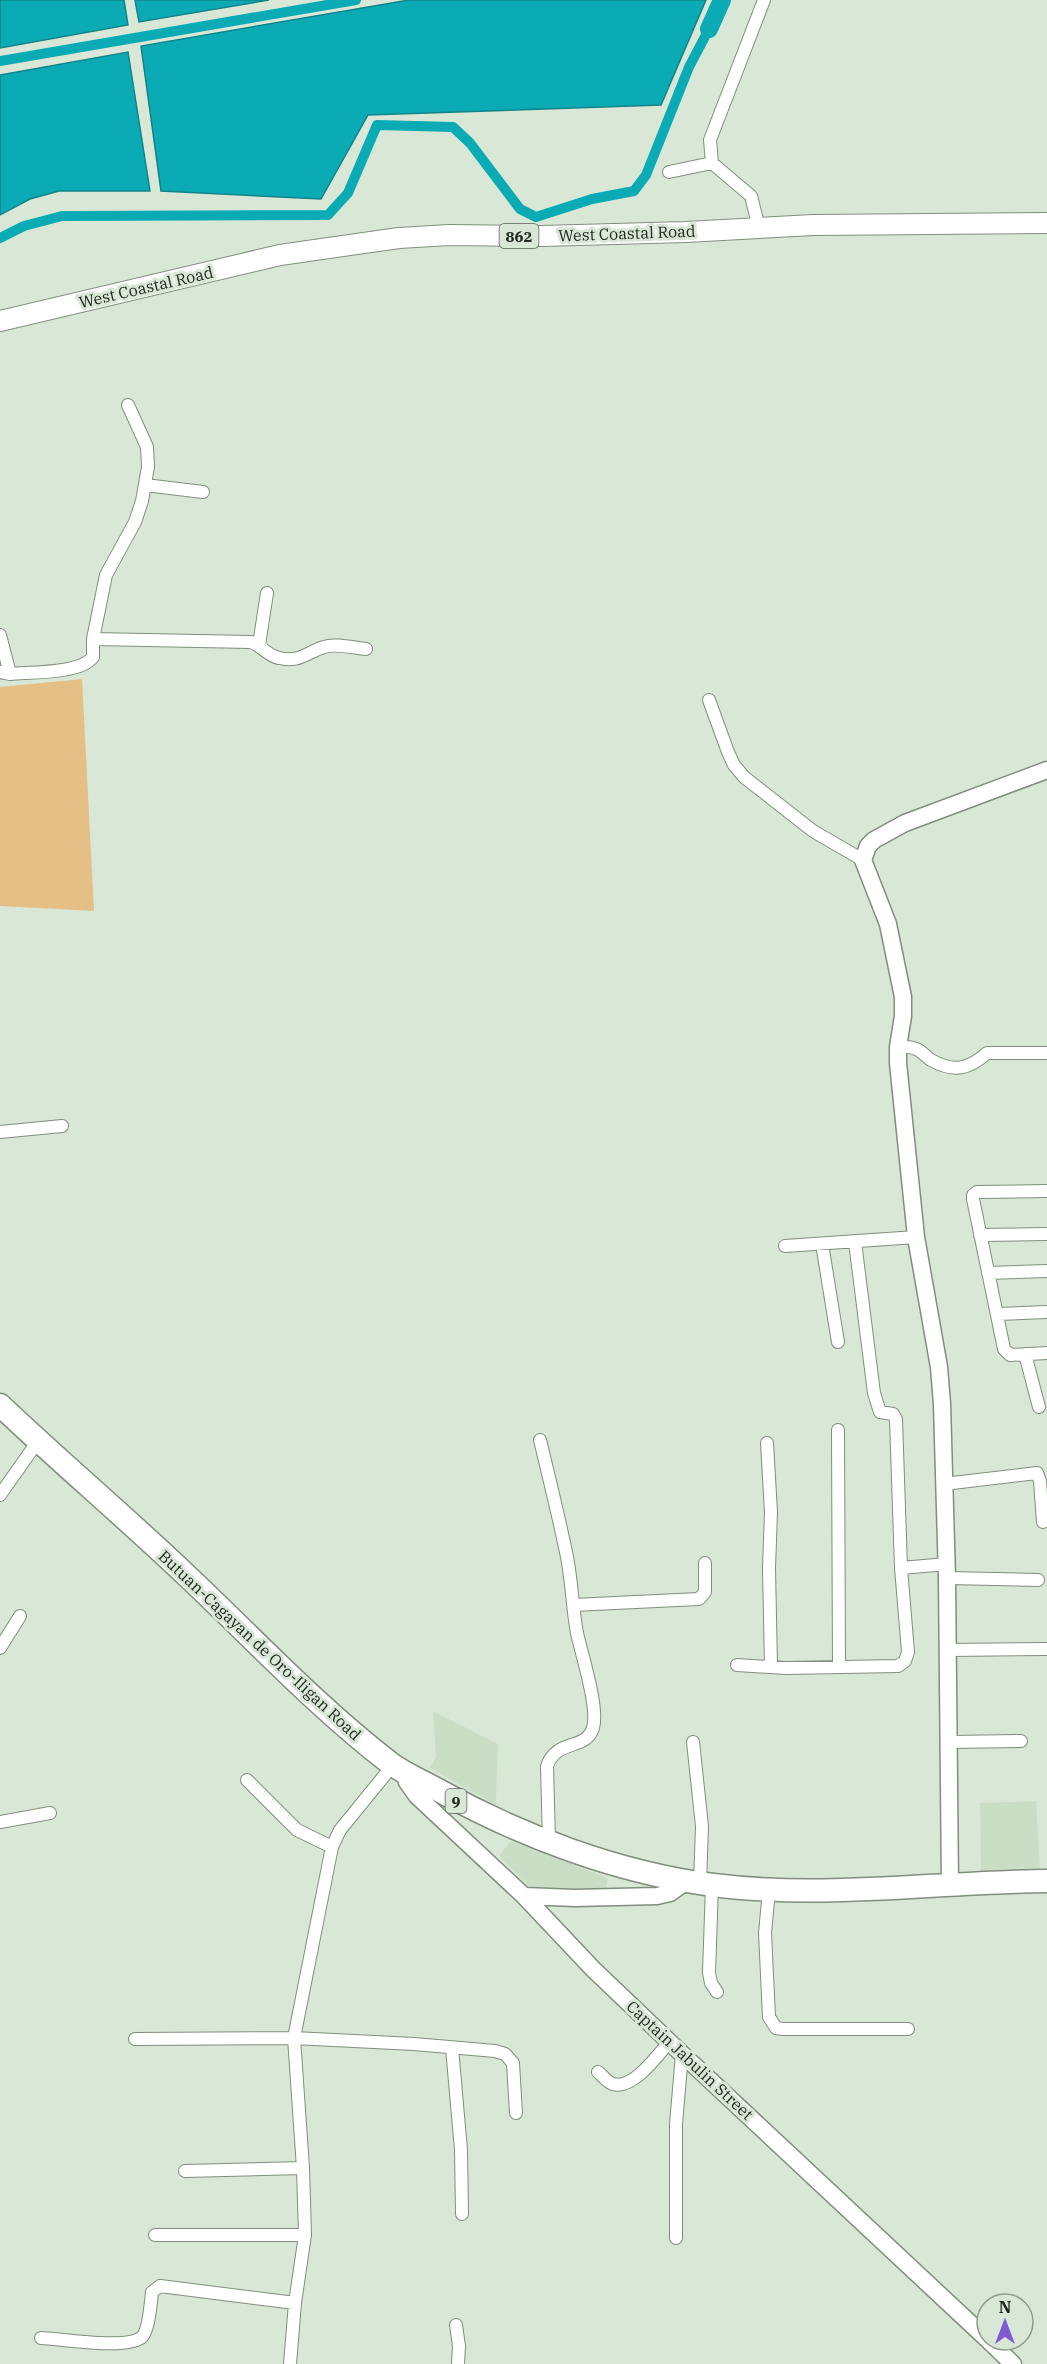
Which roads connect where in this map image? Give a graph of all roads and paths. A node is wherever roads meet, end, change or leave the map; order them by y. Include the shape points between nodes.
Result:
1 (764, 0) edge
2 (712, 163) junction
3 (669, 172) dead end
4 (1047, 223) edge
5 (759, 228) junction
6 (0, 321) edge
7 (128, 405) dead end
8 (145, 485) junction
9 (203, 492) dead end
10 (267, 592) dead end
11 (0, 635) edge
12 (93, 639) junction
13 (259, 645) junction
14 (366, 649) dead end
15 (5, 673) edge
16 (709, 700) dead end
17 (1047, 770) edge
18 (863, 860) junction
19 (898, 1047) junction
20 (1047, 1053) edge
21 (62, 1126) dead end
22 (0, 1132) edge
23 (1047, 1191) edge
24 (980, 1234) junction
25 (1047, 1234) edge
26 (916, 1237) junction
27 (855, 1242) junction
28 (822, 1244) junction
29 (785, 1246) dead end
30 (1047, 1271) edge
31 (988, 1273) junction
32 (1047, 1312) edge
33 (998, 1314) junction
34 (838, 1342) dead end
35 (1047, 1353) edge
36 (1025, 1354) junction
37 (0, 1405) edge
38 (1039, 1407) dead end
39 (838, 1430) dead end
40 (540, 1440) dead end
41 (38, 1441) junction
42 (768, 1443) dead end
43 (944, 1484) junction
44 (0, 1495) edge
45 (1042, 1522) dead end
46 (705, 1563) dead end
47 (901, 1568) junction
48 (947, 1571) junction
49 (1038, 1580) dead end
50 (573, 1605) junction
51 (20, 1616) dead end
52 (0, 1648) edge
53 (1047, 1649) edge
54 (948, 1650) junction
55 (737, 1665) dead end
56 (839, 1666) junction
57 (771, 1667) junction
58 (1021, 1741) dead end
59 (693, 1742) dead end
60 (949, 1742) junction
61 (398, 1768) junction
62 (247, 1780) dead end
63 (50, 1813) dead end
64 (0, 1822) edge
65 (549, 1841) junction
66 (332, 1847) junction
67 (1047, 1881) edge
68 (700, 1883) junction
69 (950, 1886) junction
70 (769, 1890) junction
71 (524, 1896) junction
72 (717, 1992) dead end
73 (908, 2029) dead end
74 (294, 2038) junction
75 (135, 2039) dead end
76 (669, 2042) junction
77 (452, 2048) junction
78 (682, 2054) junction
79 (598, 2072) dead end
80 (516, 2113) dead end
81 (303, 2168) junction
82 (185, 2171) dead end
83 (462, 2214) dead end
84 (155, 2235) dead end
85 (305, 2235) junction
86 (676, 2238) dead end
87 (295, 2303) junction
88 (456, 2325) dead end
89 (975, 2329) edge
90 (41, 2338) dead end
91 (1000, 2352) edge
92 (290, 2364) edge
93 (458, 2364) edge
94 (1013, 2364) edge

1 - 2 street via 712,131
2 - 3 street
2 - 5 street via 751,196
4 - 5 main road, West Coastal Road / 862
5 - 6 main road, West Coastal Road / 862 via 542,236 449,235 354,243 280,255
7 - 8 street via 147,447
8 - 9 street
8 - 12 street via 135,522 106,575
10 - 13 street
11 - 15 street
12 - 13 street
12 - 15 street via 93,657 88,663
13 - 14 street via 279,658 302,658 324,646
16 - 18 street via 728,752 744,777 813,831
17 - 18 street via 905,823 874,840
18 - 19 street via 888,924 903,996
19 - 20 street via 916,1049 935,1062 953,1067 970,1066 987,1053
19 - 26 street
21 - 22 street
23 - 24 street via 975,1193
24 - 25 street
24 - 31 street
26 - 27 street
26 - 43 street via 939,1367
27 - 28 street
27 - 47 street via 874,1394 880,1412 893,1414 896,1419
28 - 29 street
28 - 34 street
30 - 31 street
31 - 33 street
32 - 33 street
33 - 36 street via 1007,1353
35 - 36 street
36 - 38 street
37 - 41 highway, Butuan-Cagayan de Oro-Iligan Road / 9
39 - 56 street
40 - 50 street via 566,1553
41 - 44 street
41 - 61 highway, Butuan-Cagayan de Oro-Iligan Road / 9 via 308,1694
42 - 57 street
43 - 45 street via 1037,1473
43 - 48 street
46 - 50 street via 705,1592 699,1599
47 - 48 street
47 - 56 street via 908,1652 905,1661 898,1666
48 - 49 street
48 - 54 street
50 - 65 street via 592,1695 593,1728 583,1741 565,1746 550,1757
51 - 52 street
53 - 54 street
54 - 60 street
55 - 57 street
56 - 57 street
58 - 60 street
59 - 68 street via 702,1826
60 - 69 street
61 - 65 highway, Butuan-Cagayan de Oro-Iligan Road / 9 via 489,1817
61 - 66 street via 340,1830
61 - 71 street, Captain Jabulin Street via 417,1796
62 - 66 street via 297,1830
63 - 64 street
65 - 68 highway, Butuan-Cagayan de Oro-Iligan Road / 9 via 636,1870
66 - 74 street
67 - 69 highway, Butuan-Cagayan de Oro-Iligan Road / 9
68 - 70 highway, Butuan-Cagayan de Oro-Iligan Road / 9
68 - 71 street via 657,1896
68 - 72 street via 711,1983
69 - 70 highway, Butuan-Cagayan de Oro-Iligan Road / 9
70 - 73 street via 765,1933 767,2000 772,2023 783,2030
71 - 76 street, Captain Jabulin Street
74 - 75 street
74 - 77 street
74 - 81 street
76 - 78 street, Captain Jabulin Street
76 - 79 street via 624,2084 609,2082
77 - 80 street via 495,2051 511,2058
77 - 83 street
78 - 86 street via 676,2124
78 - 89 street, Captain Jabulin Street
81 - 82 street
81 - 85 street
84 - 85 street
85 - 87 street
87 - 90 street via 160,2286 152,2292 145,2332 137,2339 108,2344
87 - 92 street
88 - 93 street
91 - 94 street, Captain Jabulin Street

